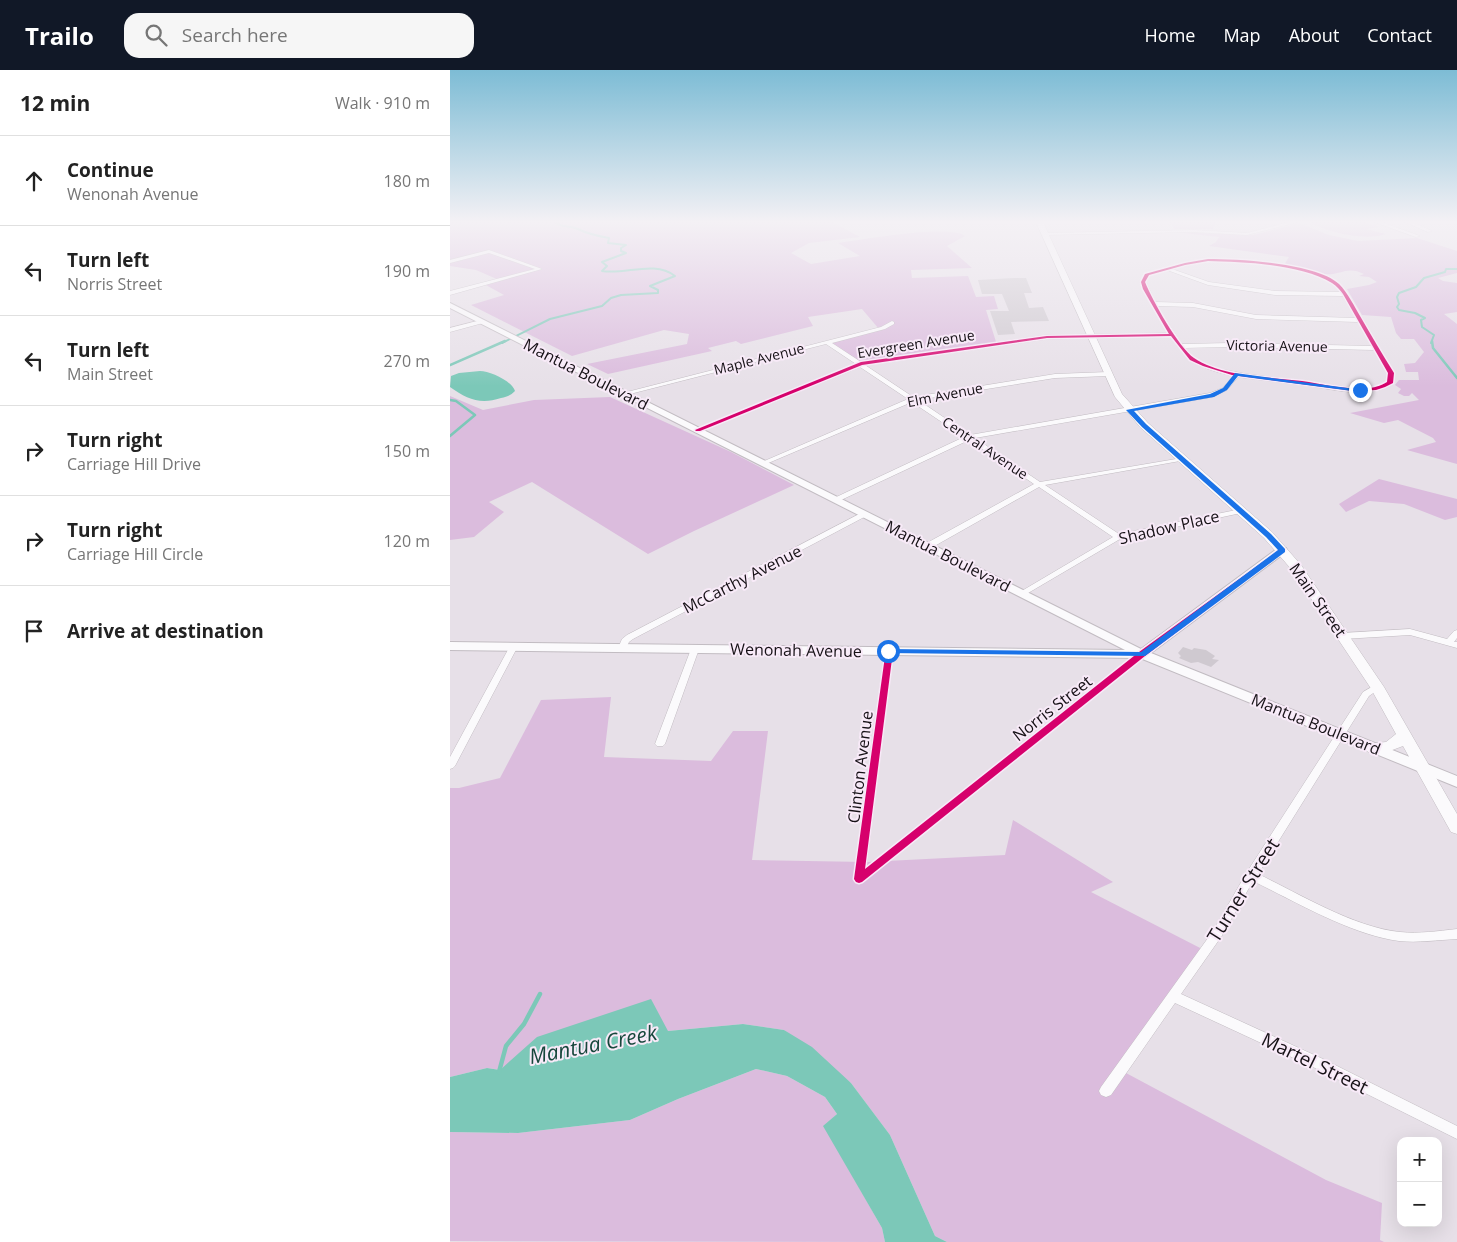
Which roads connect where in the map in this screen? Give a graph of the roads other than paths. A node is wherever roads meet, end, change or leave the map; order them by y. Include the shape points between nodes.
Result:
1 (511, 277) edge
2 (1063, 277) edge
3 (1144, 277) edge
4 (1191, 277) edge
5 (1321, 277) edge
6 (450, 293) edge
7 (1345, 294) junction
8 (1154, 304) junction
9 (450, 305) edge
10 (1360, 320) junction
11 (482, 322) junction
12 (892, 323) dead end
13 (450, 330) edge
14 (1172, 334) junction
15 (1090, 336) junction
16 (827, 342) junction
17 (1180, 346) junction
18 (1374, 348) junction
19 (861, 364) junction
20 (1108, 374) junction
21 (1237, 374) junction
22 (626, 394) junction
23 (913, 399) junction
24 (1129, 410) junction
25 (698, 430) junction
26 (970, 437) junction
27 (1180, 459) junction
28 (764, 463) junction
29 (1039, 484) junction
30 (840, 497) junction
31 (1240, 512) junction
32 (866, 514) junction
33 (1118, 537) junction
34 (928, 546) junction
35 (1282, 550) junction
36 (1023, 594) junction
37 (1457, 633) edge
38 (1344, 636) junction
39 (1453, 643) edge
40 (450, 646) edge
41 (514, 646) junction
42 (622, 648) junction
43 (695, 649) junction
44 (888, 651) junction
45 (1142, 654) junction
46 (1377, 687) junction
47 (1340, 734) junction
48 (1404, 735) junction
49 (660, 744) dead end
50 (1373, 748) junction
51 (450, 766) edge
52 (1425, 769) junction
53 (1457, 782) edge
54 (1457, 828) edge
55 (866, 873) joint
56 (1251, 875) junction
57 (1457, 934) edge
58 (1173, 996) junction
59 (1106, 1092) dead end
60 (1457, 1133) edge

1 - 6 street
2 - 15 main road, Main Street
3 - 8 street via 1143,285
4 - 7 street via 1208,283 1275,293
5 - 7 street via 1339,286
7 - 10 street
8 - 10 street via 1193,305 1263,317
8 - 14 street
9 - 11 main road, Mantua Boulevard
10 - 18 street
11 - 13 street
11 - 22 main road, Mantua Boulevard
12 - 16 street, Maple Avenue
14 - 15 street, Evergreen Avenue
14 - 17 street
15 - 19 street, Evergreen Avenue via 1035,339
15 - 20 main road, Main Street
16 - 19 street, Central Avenue
16 - 22 street, Maple Avenue
17 - 18 street, Victoria Avenue
17 - 21 street via 1186,354 1204,365
18 - 21 street via 1391,374 1390,383 1381,388 1342,389
19 - 23 street, Central Avenue
19 - 25 street, Evergreen Avenue
20 - 23 street, Elm Avenue via 1055,376
20 - 24 main road, Main Street
21 - 24 street via 1225,389 1212,395
22 - 25 main road, Mantua Boulevard
23 - 26 street, Central Avenue
23 - 28 street, Elm Avenue
24 - 26 street
24 - 27 main road, Main Street
25 - 28 main road, Mantua Boulevard
26 - 29 street, Central Avenue
26 - 30 street
27 - 29 street
27 - 31 main road, Main Street
28 - 30 main road, Mantua Boulevard
29 - 33 street, Central Avenue
29 - 34 street
30 - 32 main road, Mantua Boulevard
31 - 33 street, Shadow Place
31 - 35 main road, Main Street
32 - 34 main road, Mantua Boulevard
32 - 42 street, McCarthy Avenue via 630,637
33 - 36 street, Shadow Place
34 - 36 main road, Mantua Boulevard
35 - 38 main road, Main Street
35 - 45 main road, Norris Street
36 - 45 main road, Mantua Boulevard
37 - 39 street
38 - 39 street via 1410,632
38 - 46 main road, Main Street
40 - 41 main road, Wenonah Avenue
41 - 42 main road, Wenonah Avenue
41 - 51 street
42 - 43 main road, Wenonah Avenue
43 - 44 main road, Wenonah Avenue
43 - 49 street
44 - 45 main road, Wenonah Avenue
44 - 55 street, Clinton Avenue via 859,879
45 - 47 main road, Mantua Boulevard
45 - 55 street, Norris Street
46 - 47 street, Turner Street via 1366,694
46 - 48 main road, Main Street
47 - 50 main road, Mantua Boulevard
47 - 56 street, Turner Street
48 - 50 main road via 1394,746
48 - 52 main road, Main Street
50 - 52 main road, Mantua Boulevard
52 - 53 main road, Mantua Boulevard
52 - 54 main road, Main Street
56 - 57 street via 1332,915 1382,932 1406,937
56 - 58 street, Turner Street via 1217,934
58 - 59 street, Turner Street
58 - 60 street, Martel Street via 1318,1063

